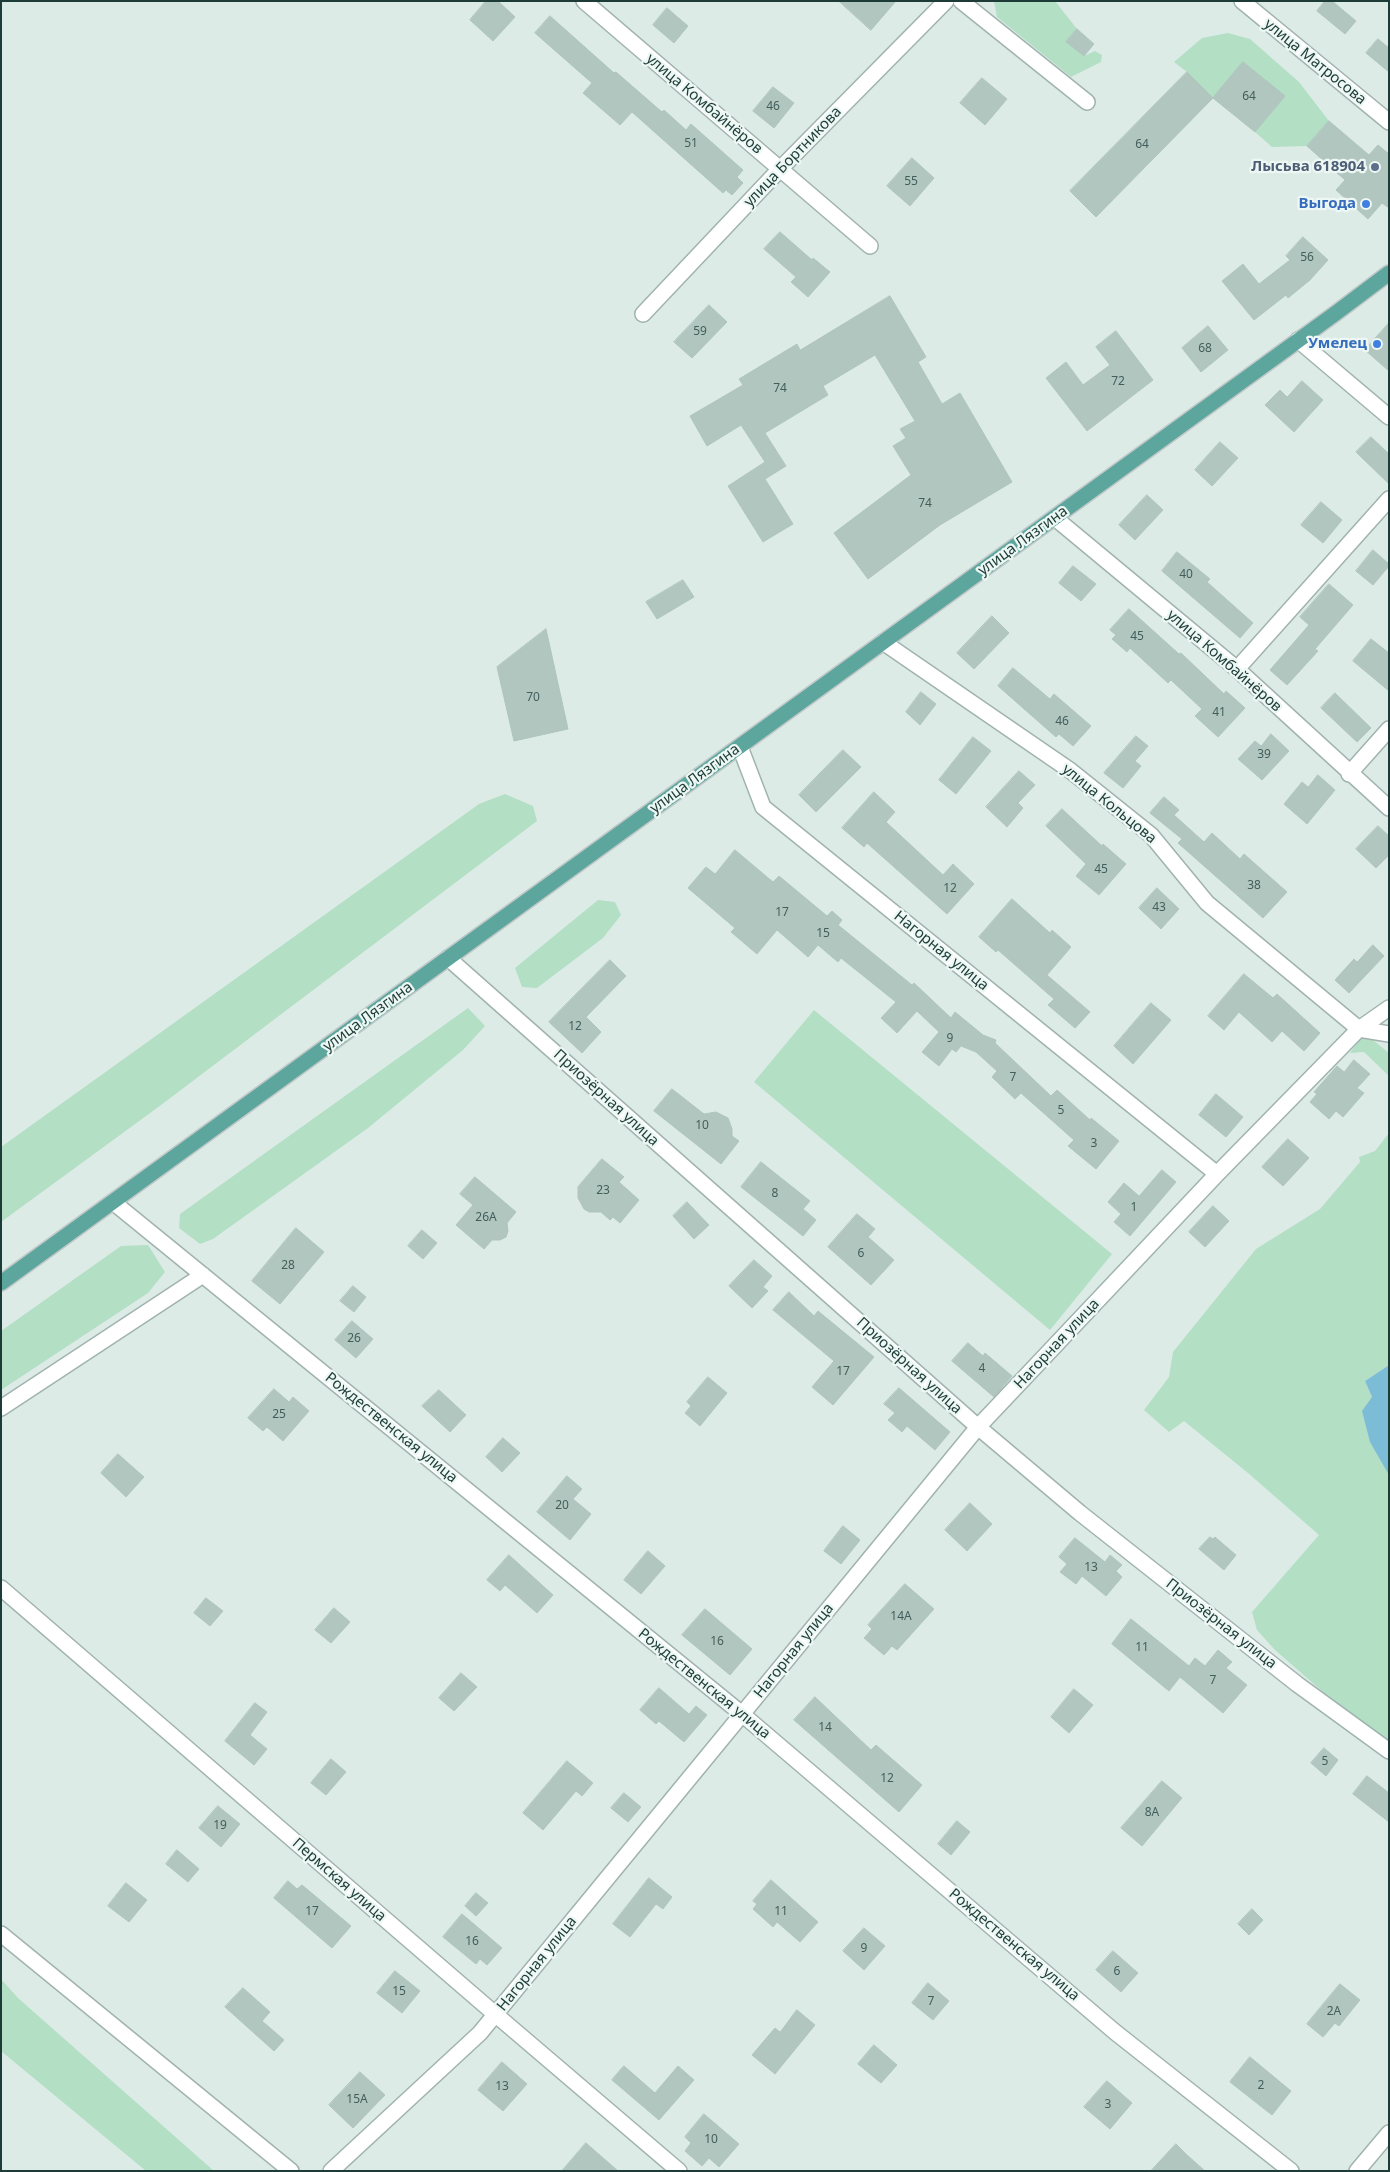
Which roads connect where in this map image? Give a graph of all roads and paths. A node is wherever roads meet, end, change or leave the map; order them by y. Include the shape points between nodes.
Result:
1 (584, 1) edge
2 (946, 1) edge
3 (961, 1) edge
4 (1242, 1) edge
5 (1086, 102) dead end
6 (1389, 122) edge
7 (781, 168) junction
8 (870, 246) dead end
9 (1389, 273) edge
10 (643, 314) dead end
11 (1298, 340) junction
12 (1389, 417) edge
13 (1389, 499) edge
14 (1055, 518) junction
15 (883, 642) junction
16 (1237, 669) junction
17 (1389, 729) edge
18 (740, 746) junction
19 (1349, 774) junction
20 (1389, 808) edge
21 (448, 958) junction
22 (1389, 1008) edge
23 (1359, 1029) junction
24 (1389, 1034) edge
25 (1217, 1174) junction
26 (113, 1202) junction
27 (204, 1275) junction
28 (1, 1283) edge
29 (1, 1408) edge
30 (978, 1428) junction
31 (1, 1588) edge
32 (742, 1714) junction
33 (1389, 1751) edge
34 (1, 1934) edge
35 (495, 2014) junction
36 (1389, 2133) edge
37 (292, 2171) edge
38 (330, 2171) edge
39 (679, 2171) edge
40 (1291, 2171) edge
41 (1357, 2171) edge

1 - 7 street, улица Комбайнёров
2 - 7 street, улица Бортникова
3 - 5 street
4 - 6 street, улица Матросова
7 - 8 street, улица Комбайнёров
7 - 10 street, улица Бортникова
9 - 11 main road, улица Лязгина
11 - 12 street
11 - 14 main road, улица Лязгина
13 - 16 street
14 - 15 main road, улица Лязгина
14 - 16 street, улица Комбайнёров
15 - 18 main road, улица Лязгина
15 - 23 street, улица Кольцова via 1071,771 1151,835 1207,903
16 - 19 street, улица Комбайнёров
17 - 19 street
18 - 21 main road, улица Лязгина
18 - 25 street, Нагорная улица via 763,807
19 - 20 street, улица Комбайнёров
21 - 26 main road, улица Лязгина
21 - 30 street, Приозёрная улица
22 - 23 street, Нагорная улица
23 - 24 street
23 - 25 street, Нагорная улица
25 - 30 street, Нагорная улица
26 - 27 street, Рождественская улица
26 - 28 main road, улица Лязгина
27 - 29 street
27 - 32 street, Рождественская улица
30 - 32 street, Нагорная улица
30 - 33 street, Приозёрная улица via 1297,1684
31 - 35 street, Пермская улица
32 - 35 street, Нагорная улица
32 - 40 street, Рождественская улица via 1115,2032
34 - 37 street
35 - 38 street, Нагорная улица via 480,2033
35 - 39 street, Пермская улица
36 - 41 street

